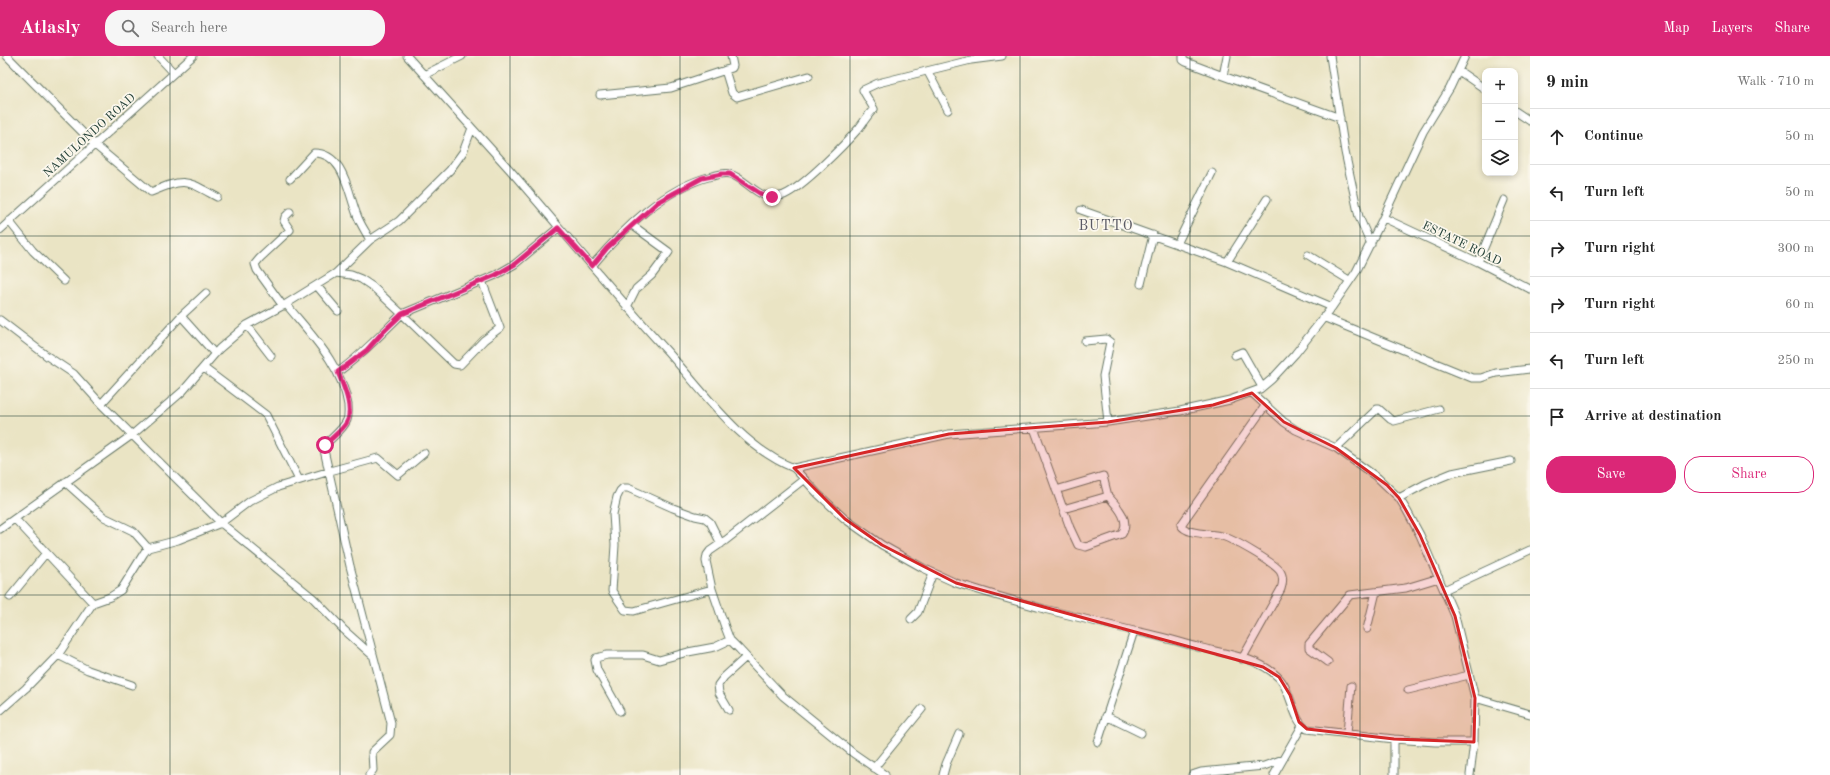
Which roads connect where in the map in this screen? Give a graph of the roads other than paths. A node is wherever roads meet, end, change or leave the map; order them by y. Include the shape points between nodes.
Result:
1 (7, 56) edge
2 (158, 56) edge
3 (193, 56) edge
4 (406, 56) edge
5 (462, 56) edge
6 (731, 56) edge
7 (1002, 56) edge
8 (1183, 56) edge
9 (1227, 56) edge
10 (1330, 56) edge
11 (1466, 56) edge
12 (725, 70) junction
13 (1459, 71) junction
14 (928, 72) junction
15 (174, 73) junction
16 (424, 76) junction
17 (809, 76) dead end
18 (1223, 76) junction
19 (1482, 87) edge
20 (600, 95) dead end
21 (948, 110) dead end
22 (1518, 113) edge
23 (1340, 118) junction
24 (1530, 121) edge
25 (472, 128) junction
26 (95, 145) junction
27 (1212, 173) dead end
28 (290, 179) dead end
29 (217, 197) dead end
30 (1267, 199) dead end
31 (1504, 200) dead end
32 (1081, 210) dead end
33 (290, 212) dead end
34 (1384, 218) junction
35 (9, 222) junction
36 (632, 226) junction
37 (558, 228) junction
38 (0, 230) edge
39 (1153, 235) junction
40 (370, 240) junction
41 (1177, 244) junction
42 (1371, 244) junction
43 (1308, 255) dead end
44 (1227, 262) junction
45 (1478, 262) junction
46 (592, 266) junction
47 (336, 273) junction
48 (1349, 280) junction
49 (64, 281) dead end
50 (482, 281) junction
51 (1141, 284) dead end
52 (317, 286) junction
53 (1530, 289) edge
54 (206, 293) dead end
55 (285, 305) junction
56 (1332, 306) junction
57 (627, 307) junction
58 (338, 311) dead end
59 (402, 314) junction
60 (182, 316) junction
61 (1323, 317) junction
62 (0, 320) edge
63 (247, 325) junction
64 (1085, 341) dead end
65 (215, 354) junction
66 (1235, 355) dead end
67 (271, 356) dead end
68 (204, 368) junction
69 (1530, 369) edge
70 (338, 372) junction
71 (1262, 387) junction
72 (1252, 393) junction
73 (101, 404) junction
74 (1265, 406) junction
75 (1439, 409) dead end
76 (1108, 422) junction
77 (1034, 428) junction
78 (132, 435) junction
79 (1336, 448) junction
80 (424, 454) dead end
81 (1511, 461) dead end
82 (794, 468) junction
83 (330, 471) junction
84 (299, 480) junction
85 (803, 480) junction
86 (65, 482) junction
87 (1056, 490) junction
88 (1108, 496) junction
89 (1399, 498) junction
90 (1063, 510) junction
91 (15, 520) junction
92 (221, 523) junction
93 (0, 529) edge
94 (721, 544) junction
95 (148, 548) junction
96 (1530, 550) edge
97 (46, 552) junction
98 (933, 573) junction
99 (1439, 578) junction
100 (712, 589) junction
101 (1444, 590) junction
102 (1376, 592) junction
103 (10, 597) dead end
104 (93, 603) junction
105 (911, 619) dead end
106 (1367, 629) dead end
107 (1134, 631) junction
108 (730, 640) junction
109 (58, 655) junction
110 (373, 656) junction
111 (746, 657) junction
112 (1242, 659) junction
113 (1328, 662) dead end
114 (1469, 675) junction
115 (132, 685) dead end
116 (1351, 686) dead end
117 (1408, 690) dead end
118 (1475, 698) junction
119 (922, 709) dead end
120 (729, 710) dead end
121 (0, 711) edge
122 (620, 711) dead end
123 (1530, 714) edge
124 (1106, 716) junction
125 (1302, 726) junction
126 (959, 734) dead end
127 (1140, 734) dead end
128 (1347, 734) junction
129 (1394, 739) junction
130 (1098, 742) dead end
131 (1474, 742) junction
132 (1283, 759) junction
133 (874, 768) junction
134 (369, 775) edge
135 (885, 775) edge
136 (943, 775) edge
137 (1192, 775) edge
138 (1274, 775) edge
139 (1394, 775) edge
140 (1470, 775) edge

1 - 26 street
2 - 15 street
3 - 15 street, NAMULONDO ROAD
4 - 16 street
5 - 16 street
6 - 12 street via 733,66
7 - 14 street via 986,57
8 - 18 street via 1186,62
9 - 18 street
10 - 23 street
11 - 13 street
12 - 17 street via 732,93 737,97
12 - 20 street via 671,88
13 - 19 street
13 - 34 street via 1423,132
14 - 21 street
14 - 36 street via 878,83 863,90 874,109 846,142 788,193 777,197 761,194 730,174 702,178 669,195
15 - 26 street, NAMULONDO ROAD
16 - 25 street
18 - 23 street
22 - 24 street
23 - 42 street via 1360,217
25 - 37 street
25 - 40 street via 464,152 450,170 399,221
26 - 29 street via 151,192 182,181
26 - 35 street, NAMULONDO ROAD
27 - 41 street
28 - 40 street via 314,153 328,156 340,166 358,218
30 - 44 street
31 - 45 street
32 - 39 street
33 - 55 street via 284,221 290,230 255,264 256,270
34 - 42 street
34 - 45 street, ESTATE ROAD
35 - 38 street, NAMULONDO ROAD
35 - 49 street via 33,251
36 - 46 street via 607,248
36 - 57 street via 669,252 659,267 636,289
37 - 46 street
37 - 50 street via 515,264
39 - 41 street
39 - 51 street
40 - 47 street
41 - 44 street
42 - 48 street
43 - 48 street
44 - 56 street
45 - 53 street, ESTATE ROAD
46 - 57 street
47 - 52 street
47 - 59 street via 351,275 373,286
48 - 56 street
50 - 59 street
50 - 59 street via 500,328 460,364 454,364
52 - 55 street
52 - 58 street
54 - 60 street
55 - 63 street
55 - 70 street via 321,346
56 - 61 street
57 - 82 street via 749,440 781,463
59 - 70 street via 367,350
60 - 65 street
60 - 73 street
61 - 69 street via 1472,378
61 - 71 street via 1295,354
62 - 73 street via 74,374
63 - 65 street
63 - 67 street
64 - 76 street via 1106,339 1110,342 1103,376
65 - 68 street
66 - 71 street via 1242,352
68 - 78 street via 183,391
68 - 84 street via 266,415
70 - 83 street via 349,414 342,428 325,445
71 - 72 street
72 - 74 street
72 - 76 street via 1213,405
73 - 78 street
74 - 79 street via 1296,430
74 - 112 street via 1181,525 1187,531 1233,540 1280,571 1283,583 1281,589
75 - 79 street via 1394,421 1377,409
76 - 77 street
77 - 82 street via 949,434
77 - 87 street
78 - 86 street
78 - 92 street
79 - 89 street via 1378,478
80 - 83 street via 398,475 378,458
81 - 89 street via 1452,473
82 - 85 street
83 - 84 street
83 - 110 street via 350,566
84 - 92 street via 250,501
85 - 94 street
85 - 98 street via 845,519 882,545
86 - 91 street
86 - 95 street via 104,517 133,531
87 - 88 street via 1102,476
87 - 90 street
88 - 90 street
88 - 90 street via 1123,516 1122,534 1086,547 1078,545
89 - 99 street via 1420,535
91 - 93 street
91 - 97 street
92 - 95 street via 178,540
92 - 110 street via 313,598
94 - 100 street via 707,555
94 - 100 street via 710,522 705,518 673,508 628,488 620,491 613,514 615,545 612,590 625,610 634,611
95 - 104 street via 120,590
96 - 101 street
97 - 103 street
97 - 104 street
98 - 105 street via 919,609
98 - 107 street via 956,583 1024,603
99 - 101 street
99 - 102 street via 1406,588
100 - 108 street
101 - 114 street via 1455,616
102 - 106 street
102 - 113 street via 1350,595 1309,644 1309,648
104 - 109 street
107 - 112 street
107 - 124 street
108 - 111 street
108 - 122 street via 714,647 659,660 643,655 607,655 596,658 597,670
109 - 115 street via 88,670
109 - 121 street
110 - 134 street via 391,728 390,735 372,752 373,770
111 - 120 street via 718,685 719,693
111 - 133 street via 783,696
112 - 125 street via 1263,666 1279,677 1290,695
114 - 117 street
114 - 118 street
116 - 128 street
118 - 123 street
118 - 131 street
119 - 133 street
124 - 127 street
124 - 130 street
125 - 128 street via 1312,730
125 - 132 street
126 - 136 street
128 - 129 street
129 - 131 street
129 - 139 street
131 - 140 street
132 - 137 street via 1264,766
132 - 138 street
133 - 135 street

